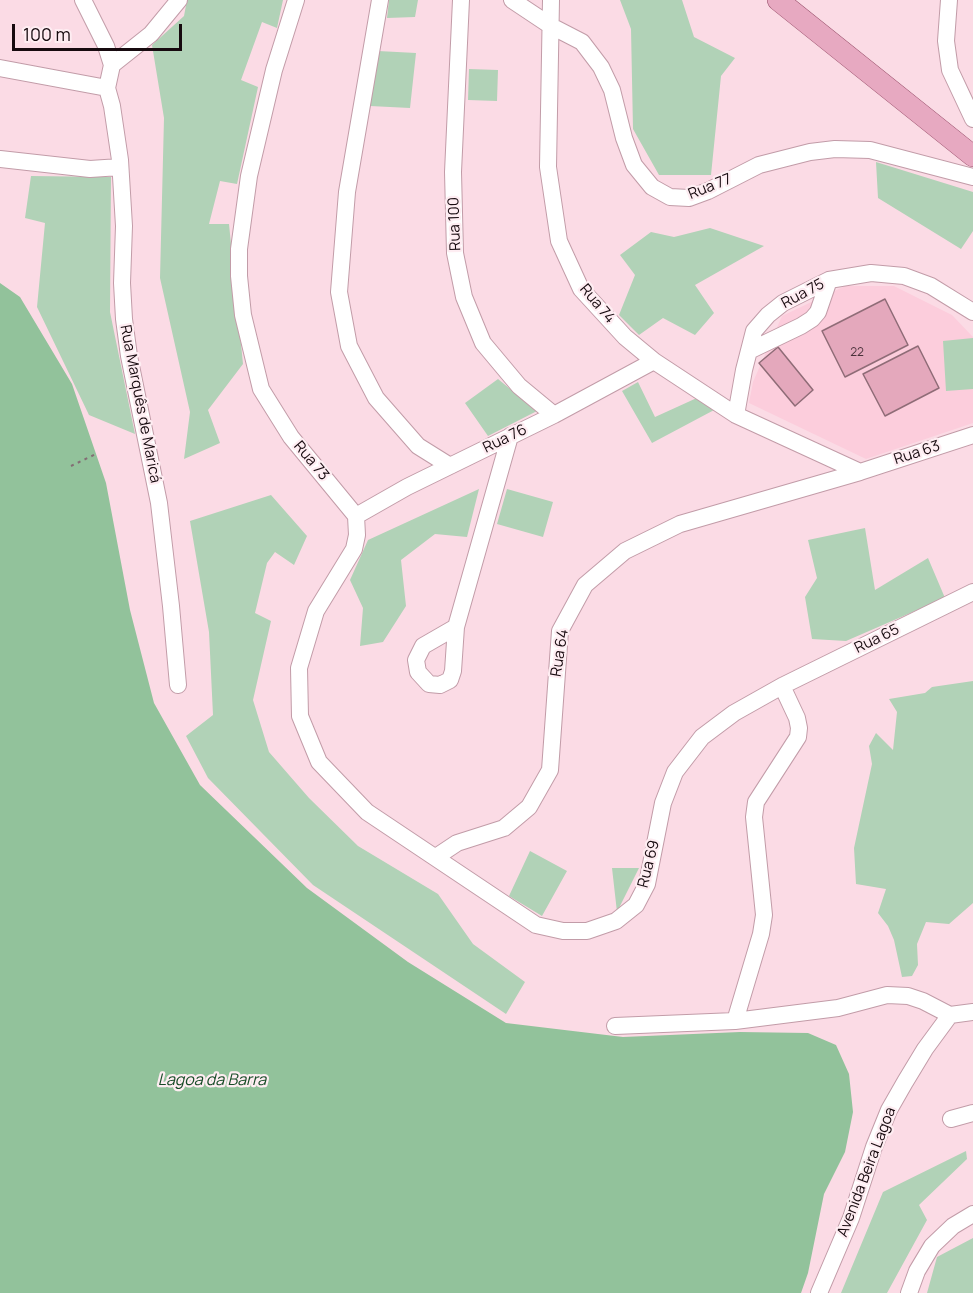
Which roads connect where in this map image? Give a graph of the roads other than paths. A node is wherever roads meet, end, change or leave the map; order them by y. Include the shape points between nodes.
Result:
1 (179, 0) edge
2 (296, 0) edge
3 (380, 0) edge
4 (461, 0) edge
5 (512, 0) edge
6 (551, 0) edge
7 (779, 0) edge
8 (949, 0) edge
9 (88, 3) edge
10 (551, 26) junction
11 (112, 65) junction
12 (0, 68) edge
13 (107, 88) junction
14 (973, 120) edge
15 (973, 156) edge
16 (0, 159) edge
17 (120, 167) junction
18 (973, 177) edge
19 (829, 280) junction
20 (973, 312) edge
21 (749, 351) junction
22 (654, 361) junction
23 (554, 415) junction
24 (736, 415) junction
25 (973, 435) edge
26 (510, 436) junction
27 (450, 466) junction
28 (860, 472) junction
29 (356, 516) junction
30 (973, 592) edge
31 (456, 627) dead end
32 (178, 685) dead end
33 (782, 687) junction
34 (436, 857) junction
35 (973, 1012) edge
36 (950, 1016) junction
37 (735, 1021) junction
38 (615, 1026) dead end
39 (973, 1113) edge
40 (951, 1119) dead end
41 (973, 1214) edge
42 (819, 1293) edge
43 (909, 1293) edge

1 - 11 street via 151,34
2 - 29 street, Rua 73 via 274,70 249,176 239,249 243,315 261,389 291,437
3 - 27 street via 347,192 339,292 350,346 376,398 418,446
4 - 23 street, Rua 100 via 453,172 455,253 464,297 483,343 519,386
5 - 10 street, Rua 77
6 - 10 street, Rua 74
7 - 15 main road
8 - 14 street via 946,41 950,70
9 - 11 street
10 - 18 street, Rua 77 via 582,42 602,67 634,165 652,187 670,197 689,198 759,165 835,148 870,150
10 - 22 street, Rua 74 via 548,167 559,241 581,289 625,337
11 - 13 street, Rua Marquês de Maricá
12 - 13 street
13 - 17 street, Rua Marquês de Maricá
16 - 17 street via 90,169
17 - 32 street, Rua Marquês de Maricá via 124,320 159,502
19 - 20 street, Rua 75 via 871,273 904,276 931,286
19 - 21 street, Rua 75 via 768,315 754,331
19 - 21 street via 812,319
21 - 24 street, Rua 75
22 - 23 street, Rua 76
22 - 24 street, Rua 74
23 - 26 street, Rua 76
24 - 28 street, Rua 74
25 - 28 street, Rua 63
26 - 27 street, Rua 76
26 - 31 street
27 - 29 street, Rua 76
28 - 34 street, Rua 64 via 680,524 625,551 585,585 560,631 550,770 530,807 504,828 457,843
29 - 34 street via 354,549 316,611 299,668 300,716 319,762 367,812
30 - 33 street, Rua 65
33 - 34 street, Rua 69 via 734,712 702,737 675,772 663,803 646,884 636,905 616,921 587,931 536,925
33 - 37 street via 797,718 798,737 756,802 754,817 764,915
35 - 36 street
36 - 37 street via 915,998 887,995 838,1008
36 - 42 street, Avenida Beira Lagoa via 925,1049 889,1110
37 - 38 street
39 - 40 street
41 - 43 street via 932,1246

